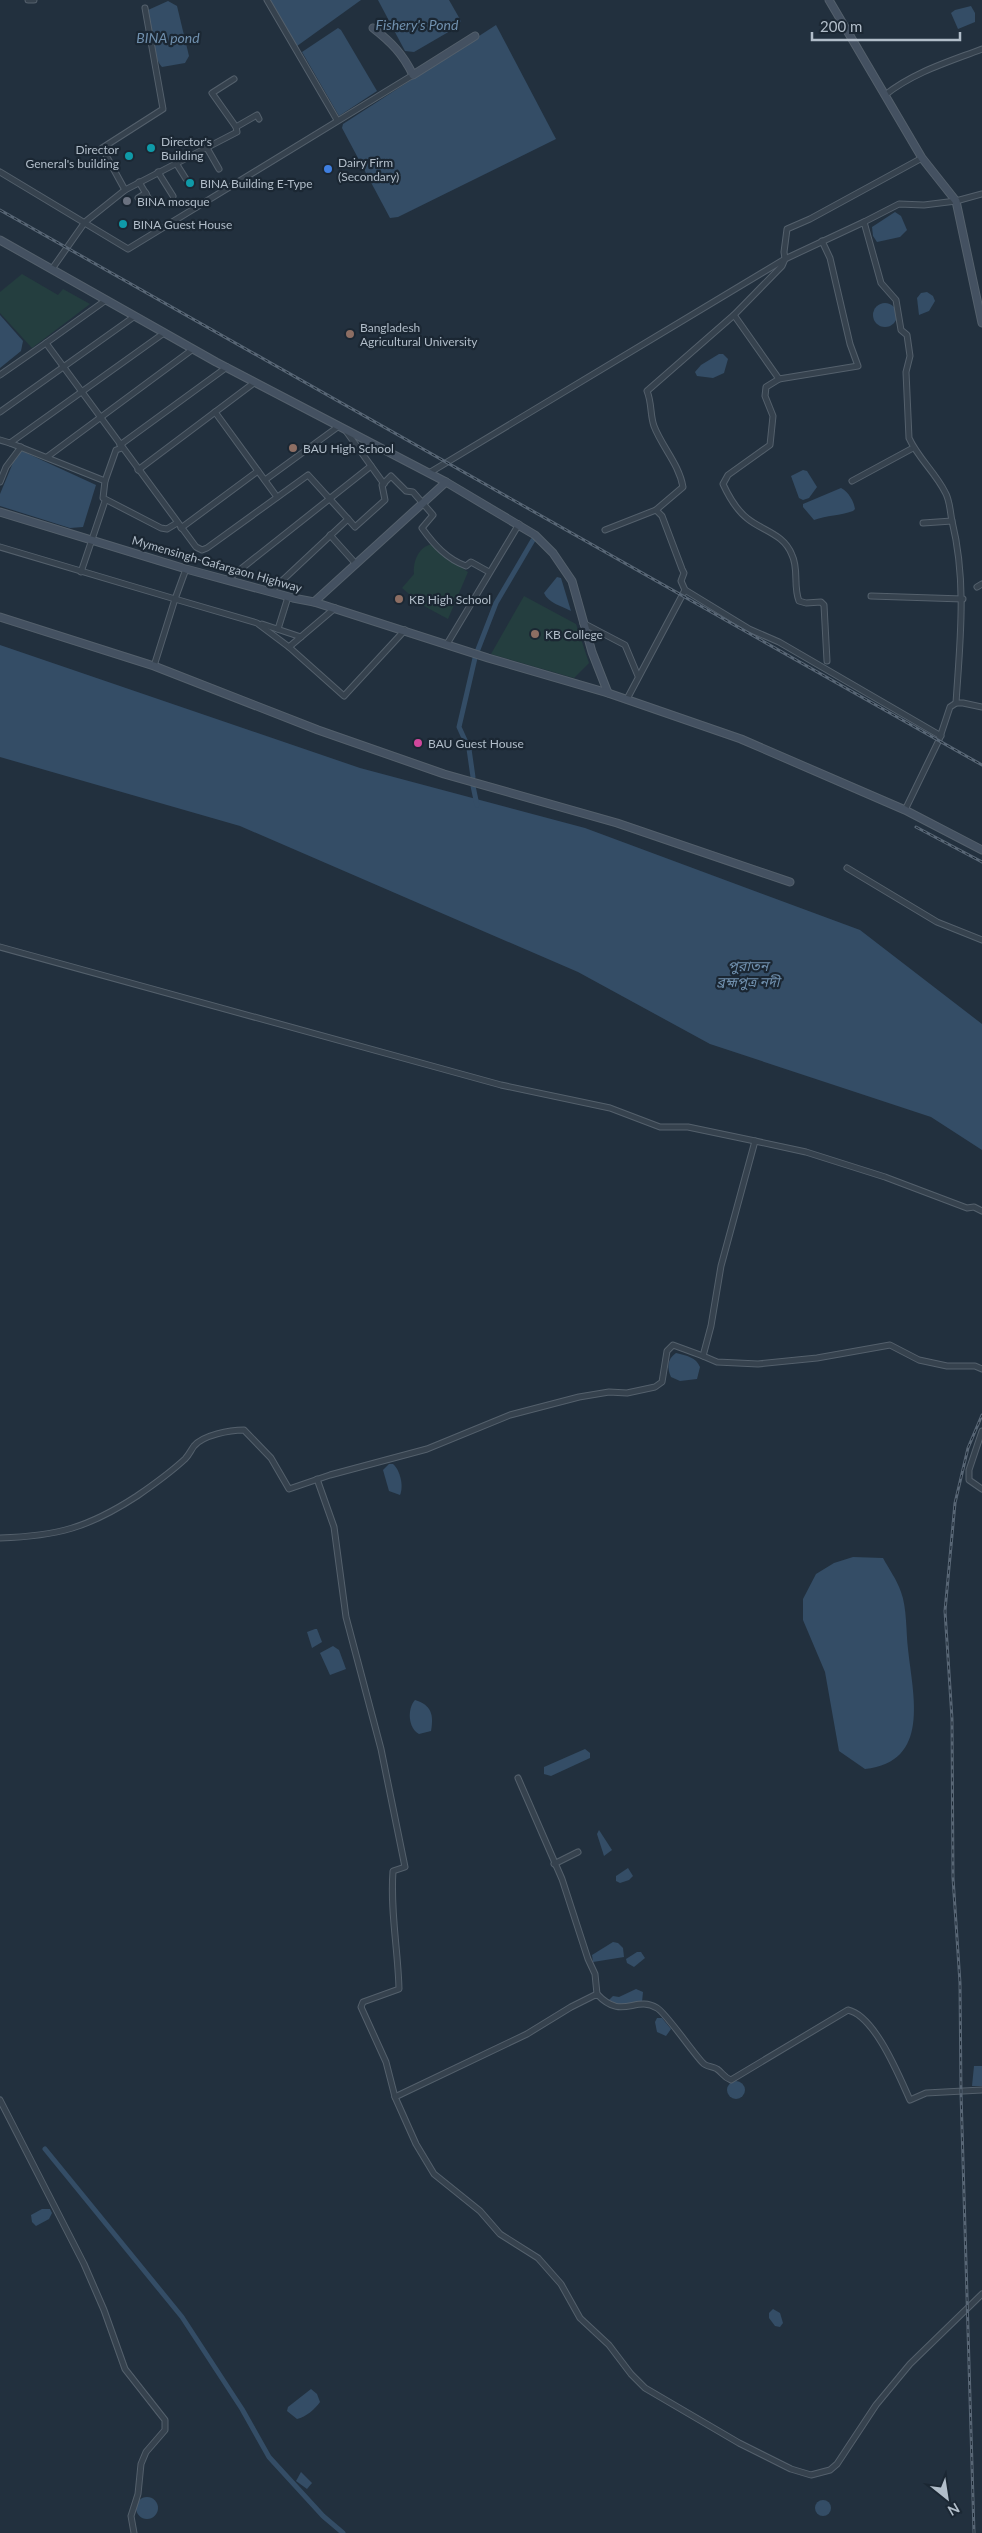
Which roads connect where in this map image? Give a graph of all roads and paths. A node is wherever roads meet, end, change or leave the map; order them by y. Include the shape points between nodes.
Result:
1 (28, 0) edge
2 (34, 0) edge
3 (267, 0) edge
4 (829, 0) edge
5 (145, 8) dead end
6 (373, 28) dead end
7 (475, 36) dead end
8 (982, 49) edge
9 (413, 76) junction
10 (234, 79) dead end
11 (886, 95) junction
12 (259, 118) dead end
13 (337, 120) junction
14 (236, 127) junction
15 (207, 148) junction
16 (922, 158) junction
17 (176, 163) junction
18 (219, 169) dead end
19 (0, 172) edge
20 (158, 172) junction
21 (186, 178) dead end
22 (139, 182) junction
23 (124, 190) junction
24 (146, 193) junction
25 (982, 194) edge
26 (173, 196) dead end
27 (138, 198) dead end
28 (149, 199) dead end
29 (956, 201) junction
30 (84, 222) junction
31 (864, 222) junction
32 (0, 240) edge
33 (822, 241) junction
34 (786, 258) junction
35 (52, 269) junction
36 (106, 300) junction
37 (135, 316) junction
38 (734, 316) junction
39 (982, 323) edge
40 (164, 333) junction
41 (46, 343) junction
42 (193, 349) junction
43 (63, 366) junction
44 (227, 367) junction
45 (0, 375) edge
46 (779, 379) junction
47 (255, 382) junction
48 (82, 392) junction
49 (0, 412) edge
50 (215, 412) junction
51 (100, 418) junction
52 (342, 428) junction
53 (5, 442) edge
54 (0, 446) edge
55 (21, 447) junction
56 (121, 447) junction
57 (913, 448) junction
58 (46, 457) junction
59 (371, 466) junction
60 (138, 470) junction
61 (258, 471) junction
62 (429, 473) junction
63 (265, 480) junction
64 (105, 481) junction
65 (852, 481) dead end
66 (0, 482) edge
67 (446, 482) junction
68 (384, 484) junction
69 (277, 497) junction
70 (330, 499) junction
71 (105, 501) junction
72 (422, 504) junction
73 (656, 510) junction
74 (0, 512) edge
75 (348, 519) junction
76 (952, 521) junction
77 (923, 523) dead end
78 (518, 524) junction
79 (179, 526) junction
80 (605, 530) dead end
81 (330, 535) junction
82 (90, 539) junction
83 (0, 547) edge
84 (356, 564) junction
85 (186, 569) junction
86 (81, 572) junction
87 (489, 572) junction
88 (227, 580) junction
89 (685, 590) junction
90 (270, 592) junction
91 (871, 596) dead end
92 (288, 597) junction
93 (175, 599) junction
94 (963, 599) junction
95 (314, 602) junction
96 (335, 608) junction
97 (0, 617) edge
98 (257, 623) junction
99 (582, 623) junction
100 (278, 629) junction
101 (406, 630) junction
102 (302, 637) junction
103 (447, 644) junction
104 (289, 647) junction
105 (827, 661) dead end
106 (154, 666) junction
107 (638, 676) junction
108 (608, 693) junction
109 (626, 699) junction
110 (956, 703) junction
111 (982, 707) edge
112 (941, 736) junction
113 (904, 810) junction
114 (982, 850) edge
115 (847, 868) dead end
116 (790, 882) dead end
117 (982, 940) edge
118 (0, 947) edge
119 (755, 1140) junction
120 (982, 1211) edge
121 (703, 1356) junction
122 (982, 1369) edge
123 (982, 1430) edge
124 (317, 1479) junction
125 (982, 1489) edge
126 (0, 1538) edge
127 (518, 1778) dead end
128 (578, 1852) dead end
129 (554, 1864) junction
130 (597, 1994) junction
131 (982, 2090) edge
132 (395, 2098) junction
133 (0, 2100) edge
134 (982, 2294) edge
135 (134, 2533) edge

1 - 2 street
3 - 13 street
4 - 11 street
5 - 23 street via 164,109 102,148
6 - 9 street via 393,44
7 - 9 street
8 - 11 street via 933,67
9 - 13 street
10 - 14 street via 212,92
11 - 16 street
12 - 14 street via 257,115
13 - 30 street via 128,249
14 - 15 street via 237,132
15 - 17 street
15 - 18 street
16 - 29 street
16 - 34 street via 787,229
17 - 20 street
17 - 21 street
19 - 30 street
20 - 22 street
20 - 26 street
22 - 23 street
22 - 24 street
23 - 30 street
24 - 27 street
24 - 28 street
25 - 29 street
29 - 31 street via 899,204
29 - 39 street
30 - 35 street
31 - 33 street
31 - 57 street via 878,275 896,300 901,330 907,335 910,356 906,372 909,438
32 - 35 street
33 - 34 street
33 - 46 street via 830,258 858,366
34 - 38 street
34 - 62 street
35 - 36 street
36 - 37 street
36 - 41 street
37 - 40 street
37 - 43 street
38 - 46 street
38 - 73 street via 647,391 654,425 683,487
40 - 42 street
40 - 48 street
41 - 43 street
41 - 45 street
42 - 44 street
42 - 51 street
43 - 48 street
43 - 49 street
44 - 47 street
44 - 56 street
46 - 105 street via 766,387 765,396 773,416 770,445 728,475 723,484 742,514 773,532 793,555 799,601 824,605
47 - 50 street
47 - 52 street
48 - 51 street
48 - 53 street
50 - 60 street
50 - 61 street
51 - 56 street
51 - 58 street
52 - 59 street
52 - 62 street
52 - 63 street
53 - 54 street
53 - 55 street
55 - 58 street
55 - 66 street via 6,467
56 - 60 street
56 - 64 street via 116,450
57 - 65 street
57 - 76 street via 946,493
58 - 64 street
59 - 68 street
59 - 70 street
60 - 79 street
61 - 63 street
61 - 79 street
62 - 67 street
63 - 69 street
64 - 71 street via 102,496
67 - 72 street, Mymensingh-Gafargaon Highway
67 - 78 street
68 - 72 street via 391,476 406,492 413,492
68 - 75 street via 385,500 355,527
69 - 70 street via 308,475
69 - 79 street via 202,550
70 - 75 street
70 - 88 street
71 - 79 street via 161,528
71 - 82 street
72 - 84 street, Mymensingh-Gafargaon Highway
72 - 87 street via 432,515 422,528 432,543 462,564 468,566 471,562
73 - 80 street
73 - 89 street via 662,516 684,573 681,581
74 - 82 street, Mymensingh-Gafargaon Highway
75 - 81 street
76 - 77 street
76 - 94 street
78 - 87 street
78 - 99 street via 546,544 564,568 575,590
81 - 84 street
81 - 90 street
82 - 85 street, Mymensingh-Gafargaon Highway
82 - 86 street
83 - 86 street
84 - 95 street, Mymensingh-Gafargaon Highway
85 - 88 street, Mymensingh-Gafargaon Highway
85 - 93 street
86 - 93 street
87 - 103 street
88 - 90 street, Mymensingh-Gafargaon Highway
89 - 107 street
89 - 112 street
90 - 92 street, Mymensingh-Gafargaon Highway
91 - 94 street
92 - 95 street, Mymensingh-Gafargaon Highway
92 - 100 street
93 - 98 street
93 - 106 street
94 - 110 street
95 - 96 street
96 - 101 street
96 - 102 street
97 - 106 street
98 - 100 street
98 - 104 street
99 - 107 street via 625,645
99 - 108 street
100 - 102 street
101 - 103 street
101 - 104 street via 344,696
102 - 104 street
103 - 108 street
106 - 116 street via 318,730 444,774 618,823
107 - 109 street
108 - 109 street
109 - 113 street via 741,739
110 - 111 street
110 - 112 street via 950,707
112 - 113 street
113 - 114 street
115 - 117 street via 937,922
118 - 119 street via 501,1085 610,1108 660,1127 688,1127
119 - 120 street via 806,1152
119 - 121 street via 720,1266
121 - 122 street via 717,1362 758,1364 890,1345 919,1360
121 - 124 street via 672,1345 667,1351 659,1386 551,1403 468,1430 427,1449
123 - 125 street via 968,1470 969,1480
124 - 126 street via 289,1488 280,1471 244,1430 221,1432 195,1445 187,1458 136,1496 79,1527 33,1537
124 - 132 street via 334,1527 346,1617 381,1749 405,1867 392,1871 390,1896 396,1932 399,1989 363,2002 361,2007 386,2062
127 - 129 street
128 - 129 street
129 - 130 street via 595,1974
130 - 131 street via 607,2005 618,2008 646,2005 659,2008 704,2065 717,2069 724,2078 731,2080 848,2010 870,2026 910,2100 926,2093
130 - 132 street via 527,2034
132 - 134 street via 434,2174 480,2211 500,2234 538,2258 561,2284 580,2318 609,2345 645,2388 739,2443 798,2471 811,2475 830,2470 837,2464 876,2406 910,2364
133 - 135 street via 84,2264 124,2369 165,2420 165,2430 146,2452 141,2464 138,2494 131,2516

